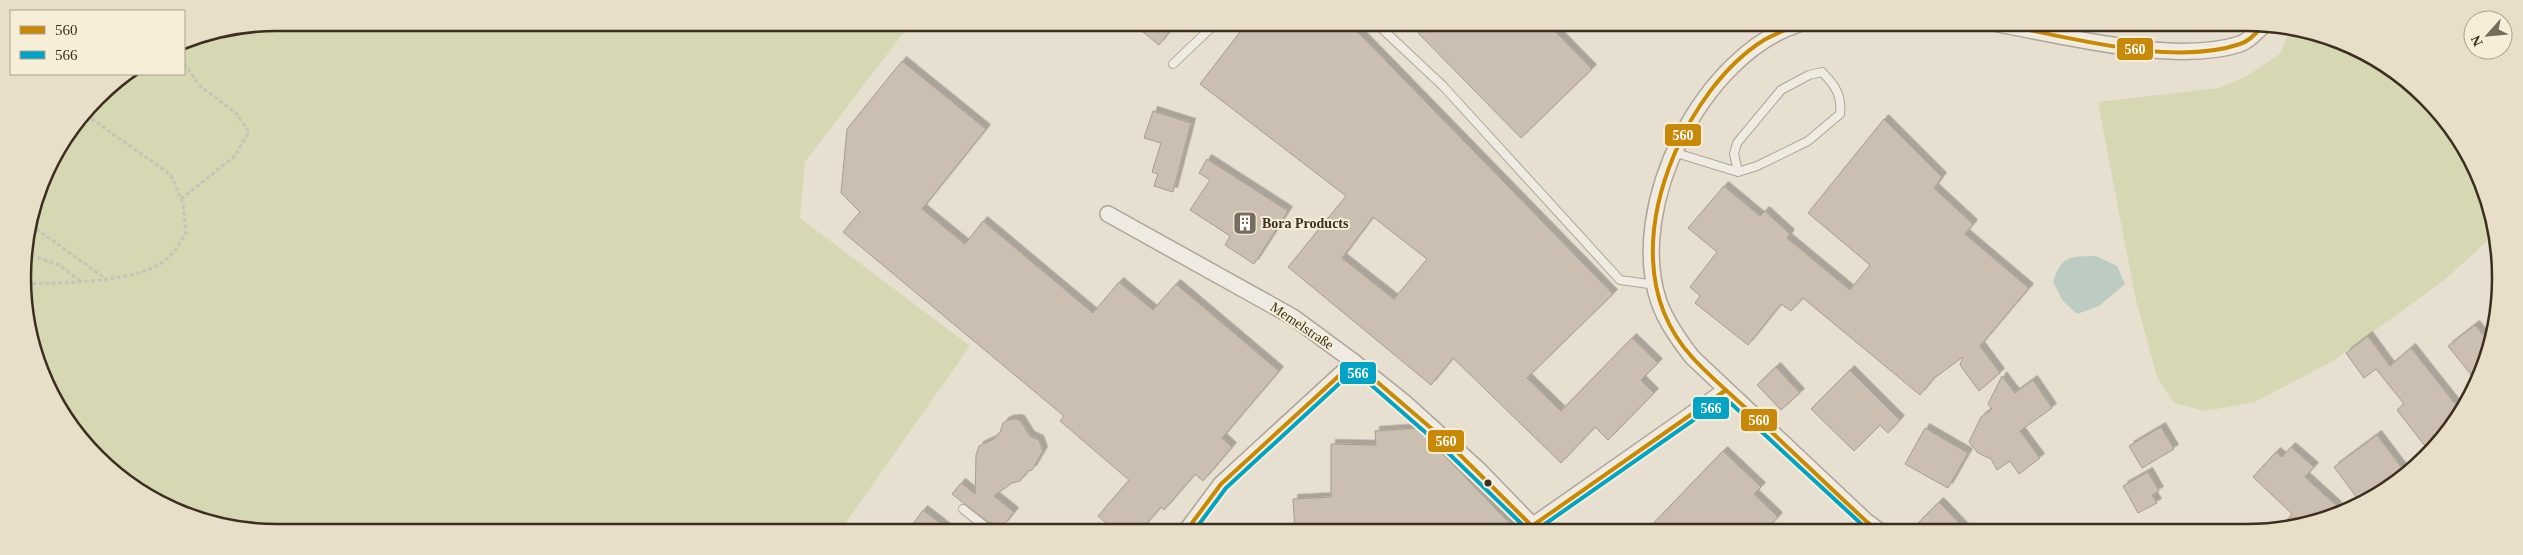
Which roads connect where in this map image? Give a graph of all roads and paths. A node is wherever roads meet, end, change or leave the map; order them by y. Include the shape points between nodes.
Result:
1 (1208, 31) edge
2 (1383, 31) edge
3 (1784, 31) edge
4 (2037, 31) edge
5 (2256, 32) edge
6 (185, 64) edge
7 (1173, 64) dead end
8 (90, 118) edge
9 (1673, 152) junction
10 (1738, 172) junction
11 (181, 199) junction
12 (1108, 214) dead end
13 (36, 228) edge
14 (32, 255) edge
15 (106, 279) junction
16 (80, 282) junction
17 (31, 284) edge
18 (1656, 285) junction
19 (1354, 362) junction
20 (1726, 390) junction
21 (963, 509) dead end
22 (983, 524) edge
23 (1191, 524) edge
24 (1530, 524) edge
25 (1542, 524) edge
26 (1870, 524) edge

1 - 7 lane
2 - 18 lane via 1442,86 1620,280
3 - 9 street via 1765,40 1713,88
4 - 5 street via 2114,45 2205,52 2242,43
6 - 11 path via 200,85 236,112 250,132 235,156
8 - 11 path via 171,175
9 - 10 lane
9 - 18 street via 1665,170 1651,238
10 - 10 lane via 1808,141 1840,114 1842,100 1822,72 1781,90 1737,143 1734,154
11 - 15 path via 186,233 170,256 152,268
12 - 19 street, Memelstraße via 1293,317
13 - 15 path
14 - 16 path via 59,264
15 - 16 path
16 - 17 path
18 - 20 street via 1659,301 1674,334
19 - 23 street via 1222,484
19 - 24 street, Memelstraße via 1479,470
20 - 25 street
20 - 26 street
21 - 22 lane

